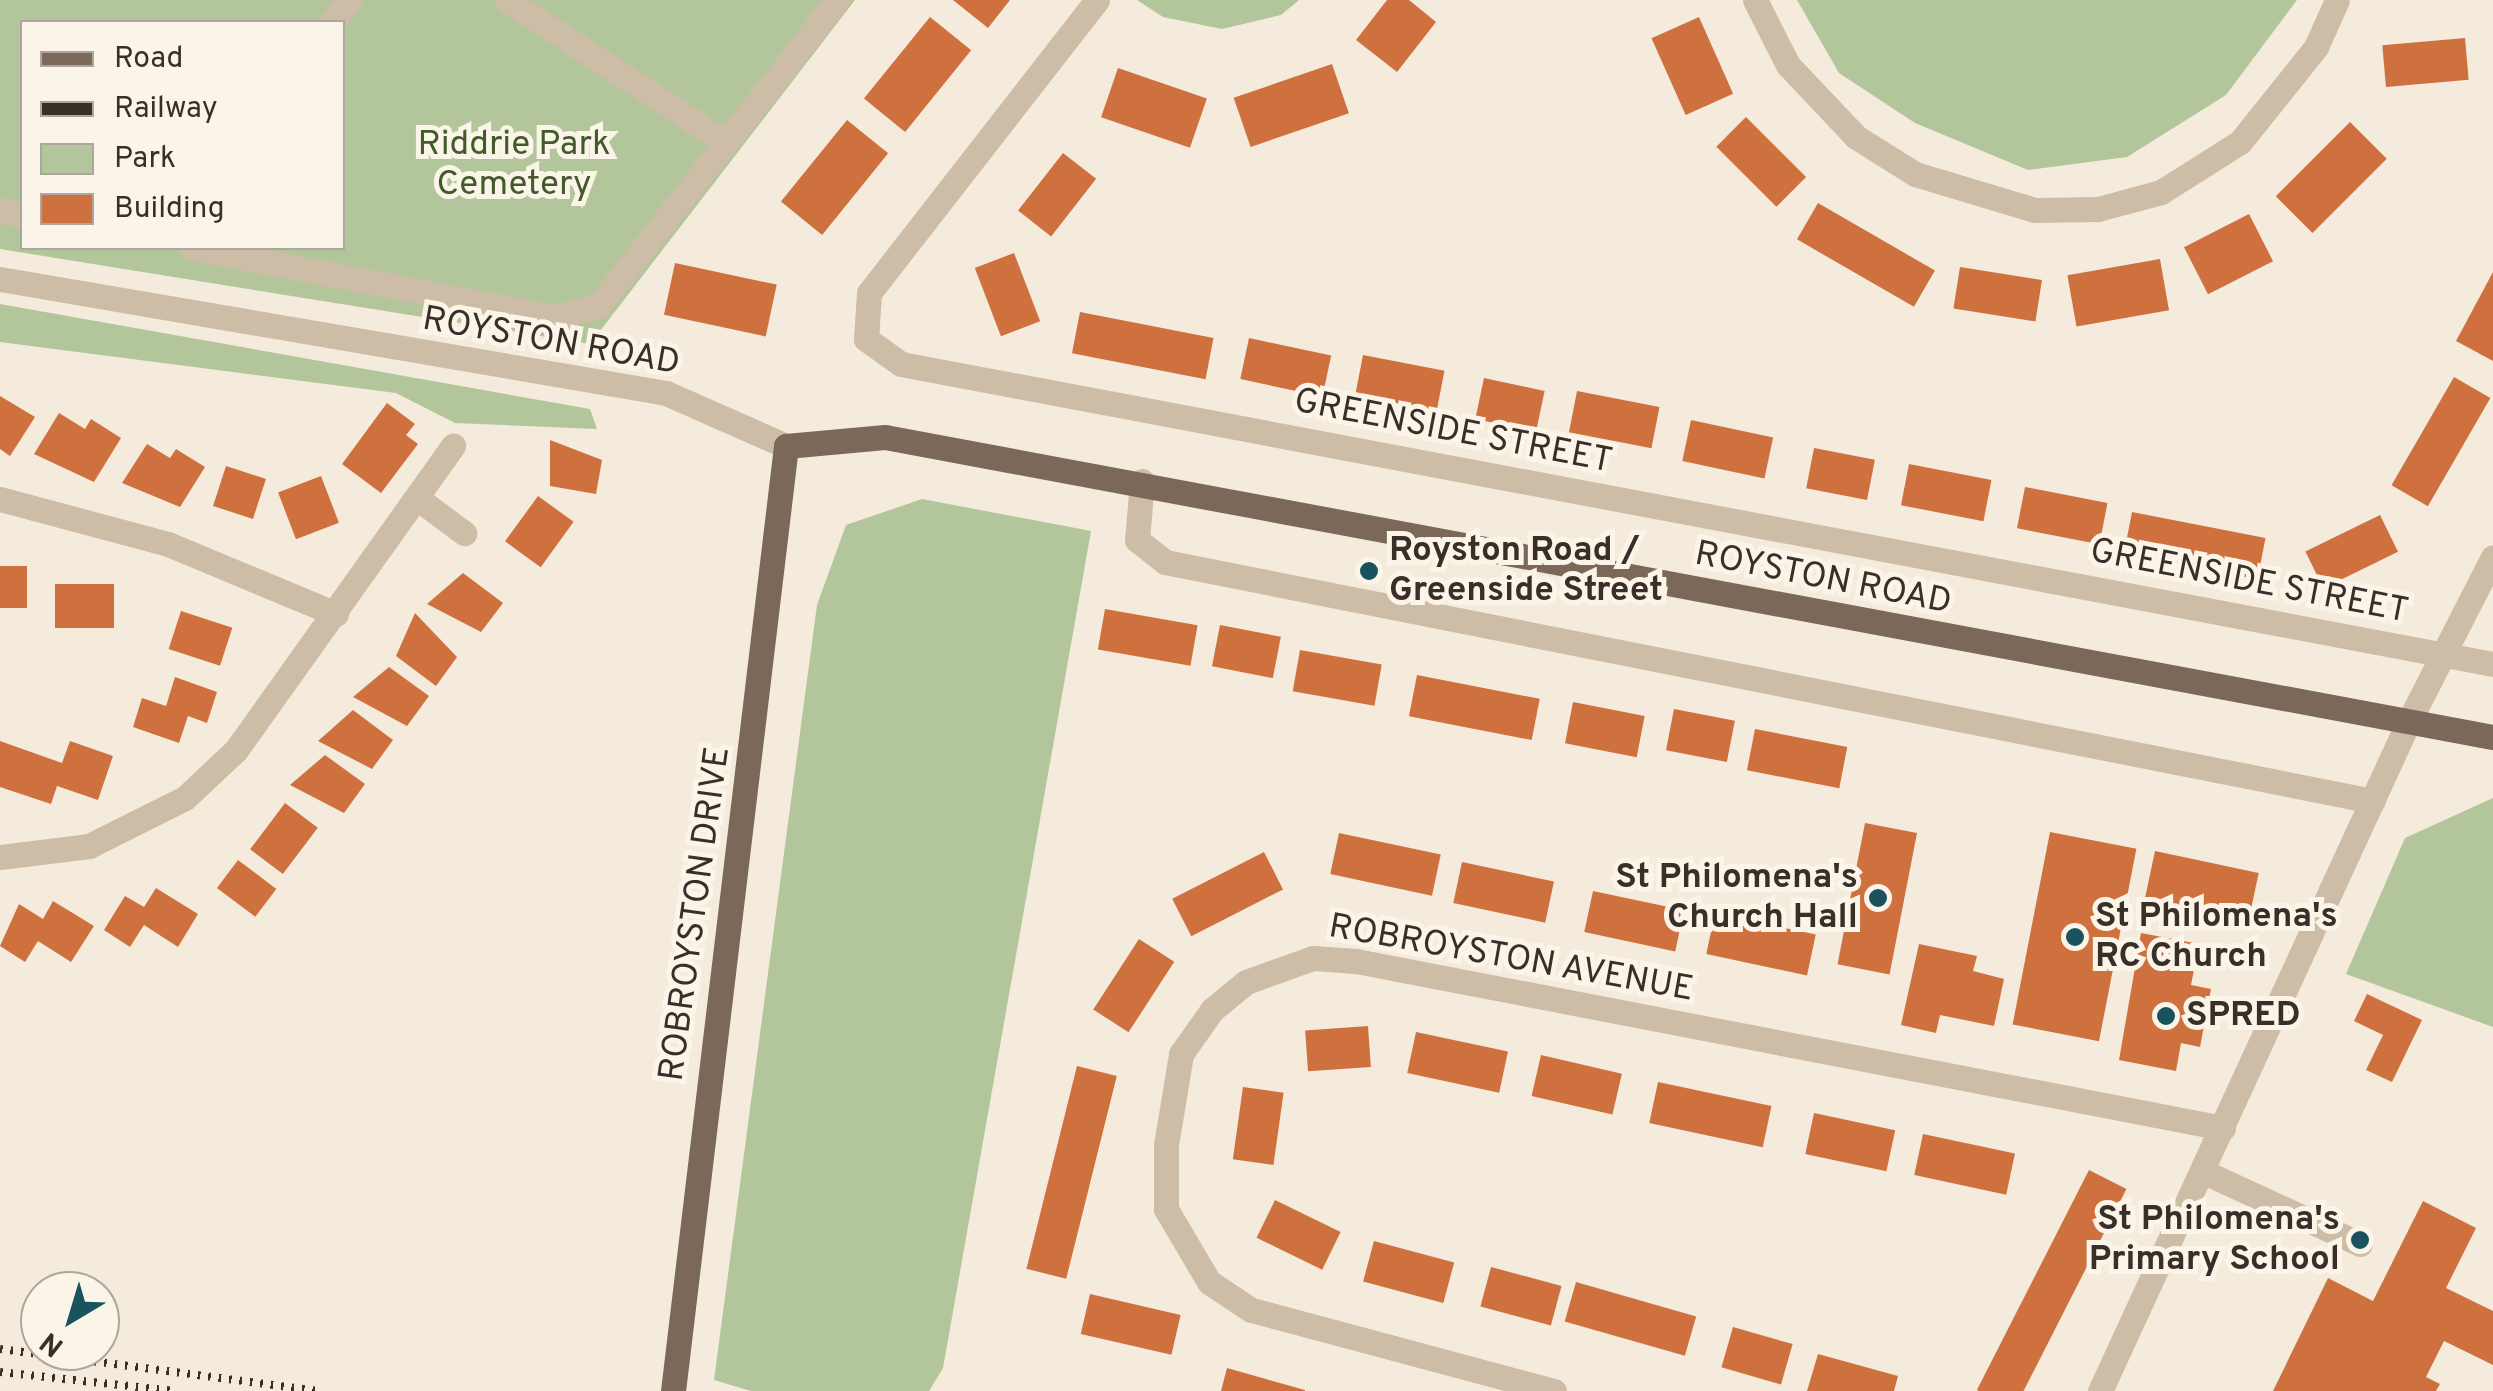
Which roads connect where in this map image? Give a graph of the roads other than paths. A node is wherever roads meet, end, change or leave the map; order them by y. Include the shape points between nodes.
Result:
1 (349, 0) edge
2 (507, 0) edge
3 (837, 0) edge
4 (1098, 0) edge
5 (1755, 0) edge
6 (2336, 0) edge
7 (334, 20) edge
8 (726, 142) junction
9 (203, 250) edge
10 (0, 279) edge
11 (453, 446) dead end
12 (786, 446) junction
13 (1142, 482) junction
14 (417, 498) junction
15 (0, 499) edge
16 (464, 533) dead end
17 (2493, 557) edge
18 (336, 614) junction
19 (2445, 655) junction
20 (2493, 664) edge
21 (2408, 722) junction
22 (2493, 737) edge
23 (2373, 800) junction
24 (0, 856) edge
25 (2223, 1128) junction
26 (2202, 1171) junction
27 (2360, 1244) dead end
28 (673, 1391) edge
29 (1554, 1391) edge
30 (2100, 1391) edge

1 - 7 street
2 - 8 street
3 - 8 street
4 - 19 street, GREENSIDE STREET via 869,293 866,339 901,364
5 - 6 street via 1788,66 1856,136 1915,174 2036,210 2098,209 2160,192 2240,142 2316,47
8 - 9 street via 598,306 555,317
10 - 12 street, ROYSTON ROAD via 666,393
11 - 14 street
12 - 13 main road, ROYSTON ROAD via 886,437
12 - 28 main road, ROBROYSTON DRIVE
13 - 21 main road, ROYSTON ROAD
13 - 23 street via 1137,540 1166,562
14 - 16 street
14 - 18 street
15 - 18 street via 168,544
17 - 19 street
18 - 24 street via 236,750 185,798 88,846
19 - 20 street
19 - 21 street
21 - 22 main road, ROYSTON ROAD
21 - 23 street
23 - 25 street
25 - 26 street
25 - 29 street, ROBROYSTON AVENUE via 1356,961 1314,958 1246,982 1212,1010 1181,1054 1166,1145 1166,1209 1209,1282 1251,1310
26 - 27 street
26 - 30 street

